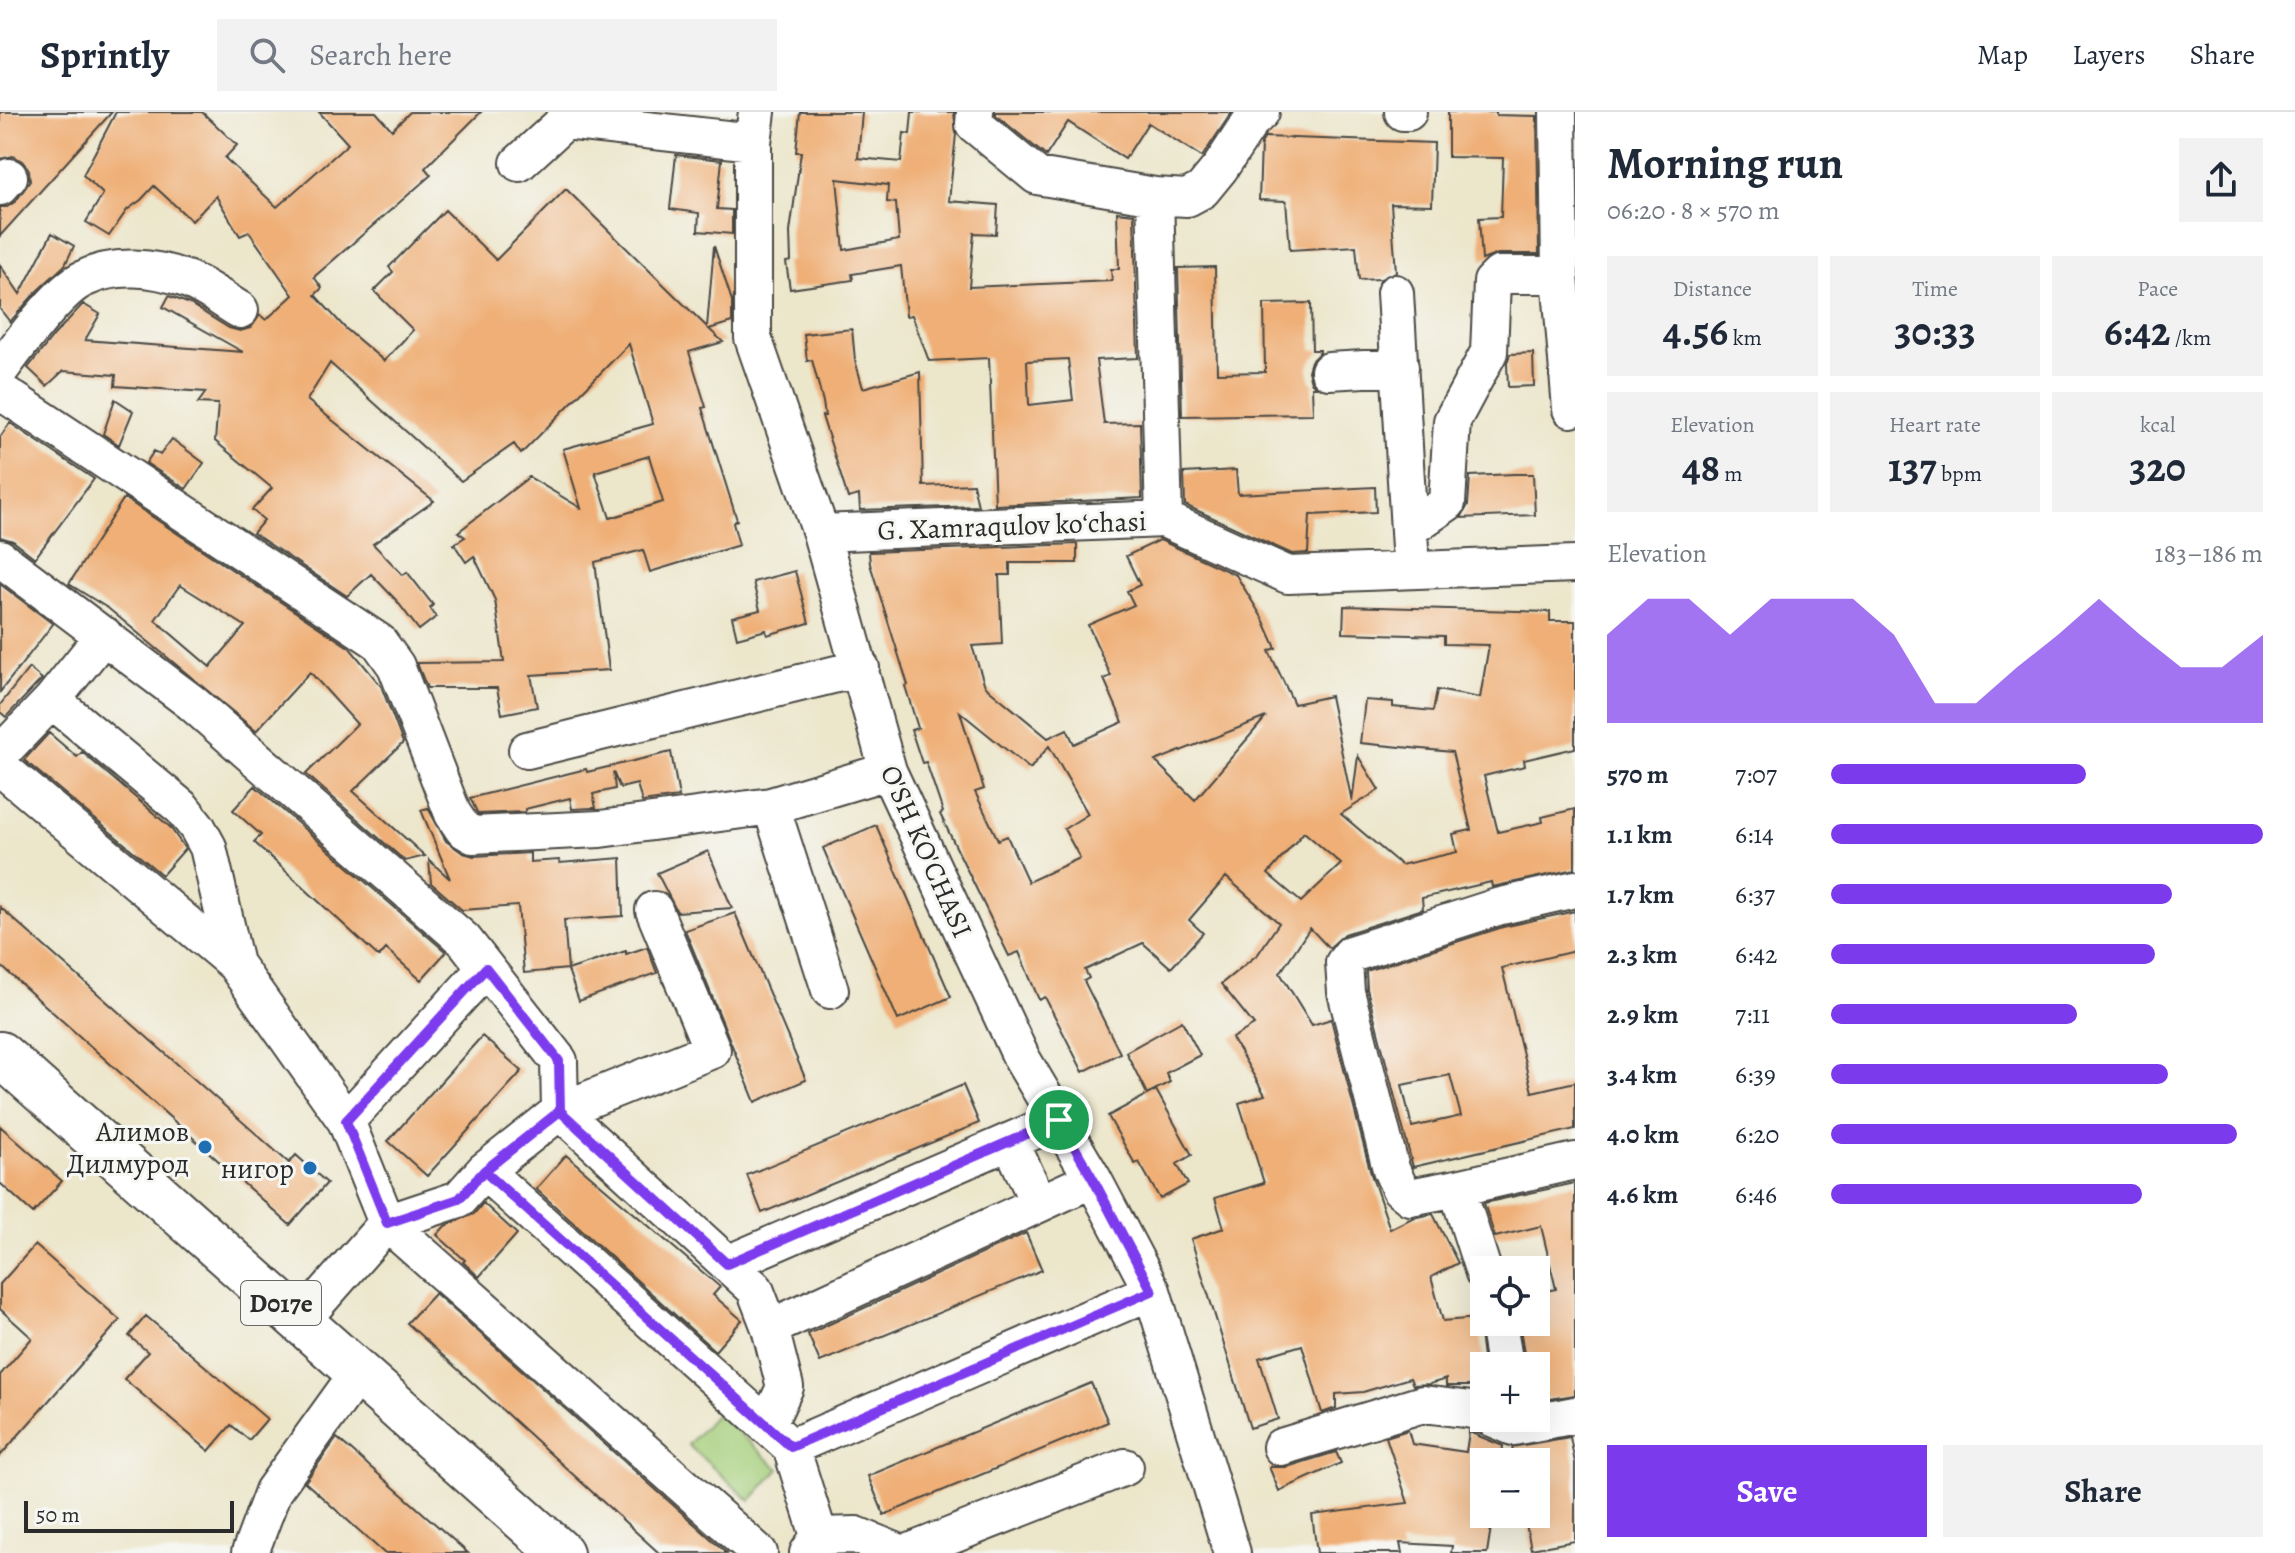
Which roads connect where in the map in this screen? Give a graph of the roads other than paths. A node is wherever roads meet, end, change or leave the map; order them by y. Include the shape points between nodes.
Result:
1 (975, 112) edge
2 (1261, 112) edge
3 (1558, 112) edge
4 (755, 127) edge
5 (519, 163) dead end
6 (1155, 196) junction
7 (1560, 275) junction
8 (1395, 293) dead end
9 (240, 310) dead end
10 (6, 346) edge
11 (1400, 367) junction
12 (1329, 371) dead end
13 (0, 391) edge
14 (1571, 409) dead end
15 (1164, 519) junction
16 (1409, 529) junction
17 (821, 533) junction
18 (0, 558) edge
19 (1575, 564) edge
20 (1412, 570) junction
21 (104, 635) junction
22 (861, 668) junction
23 (52, 700) junction
24 (527, 750) dead end
25 (1, 754) edge
26 (888, 771) junction
27 (771, 806) junction
28 (1575, 889) edge
29 (654, 910) dead end
30 (235, 964) junction
31 (486, 968) junction
32 (830, 990) dead end
33 (0, 1054) edge
34 (560, 1111) junction
35 (1059, 1120) junction
36 (346, 1121) junction
37 (1010, 1141) junction
38 (1575, 1161) edge
39 (484, 1171) junction
40 (1093, 1179) junction
41 (1457, 1188) junction
42 (1039, 1204) junction
43 (387, 1223) junction
44 (1479, 1256) edge
45 (727, 1264) junction
46 (1152, 1291) junction
47 (301, 1321) junction
48 (770, 1328) junction
49 (358, 1373) junction
50 (1470, 1410) edge
51 (1575, 1415) edge
52 (1550, 1416) edge
53 (779, 1437) junction
54 (1281, 1447) dead end
55 (1125, 1467) dead end
56 (814, 1544) edge
57 (250, 1553) edge
58 (561, 1553) edge
59 (759, 1553) edge
60 (900, 1553) edge
61 (907, 1553) edge
62 (1232, 1553) edge

1 - 6 street via 974,124 1037,176
2 - 6 street via 1202,190 1187,198
3 - 7 street
4 - 5 street via 565,121
4 - 17 street, O'SH KO'CHASI via 753,338
6 - 15 street
7 - 14 street
7 - 16 street via 1499,275 1492,282 1489,352 1452,421 1447,503
8 - 11 street
9 - 10 street via 187,279 119,268 80,280
11 - 12 street
11 - 16 street
13 - 27 street via 379,642 396,666 453,814 473,835 600,829
15 - 17 street, G. Xamraqulov koʻchasi
15 - 20 street, G. Xamraqulov koʻchasi via 1288,575
16 - 20 street
17 - 22 street, O'SH KO'CHASI
18 - 21 street
19 - 20 street, G. Xamraqulov koʻchasi
21 - 23 street
21 - 31 street via 191,702 464,940
22 - 24 street
22 - 26 street, O'SH KO'CHASI
23 - 25 street
23 - 30 street via 182,808 197,827 208,847
25 - 30 street
26 - 27 street
26 - 35 street, O'SH KO'CHASI via 1022,1059
27 - 32 street
28 - 41 street via 1497,907 1351,954 1344,963 1346,992 1400,1189 1410,1197
29 - 34 street via 712,1050
30 - 36 street
31 - 34 street via 559,1061
31 - 36 street
33 - 47 main road, D017e
34 - 39 street
34 - 45 street
35 - 37 street
35 - 40 street, O'SH KO'CHASI
36 - 43 street
37 - 42 street
37 - 45 street
38 - 41 street
39 - 43 street via 459,1199
39 - 53 street
40 - 42 street
40 - 46 street, O'SH KO'CHASI
41 - 44 street
42 - 48 street
43 - 47 street
43 - 59 street
45 - 48 street via 755,1289
46 - 53 street
46 - 62 street, O'SH KO'CHASI
47 - 49 main road, D017e
48 - 53 street via 785,1387
49 - 57 street via 273,1491
49 - 58 main road, D017e
50 - 54 street via 1423,1404
51 - 52 street
53 - 56 street
55 - 61 street
56 - 60 street via 856,1535

